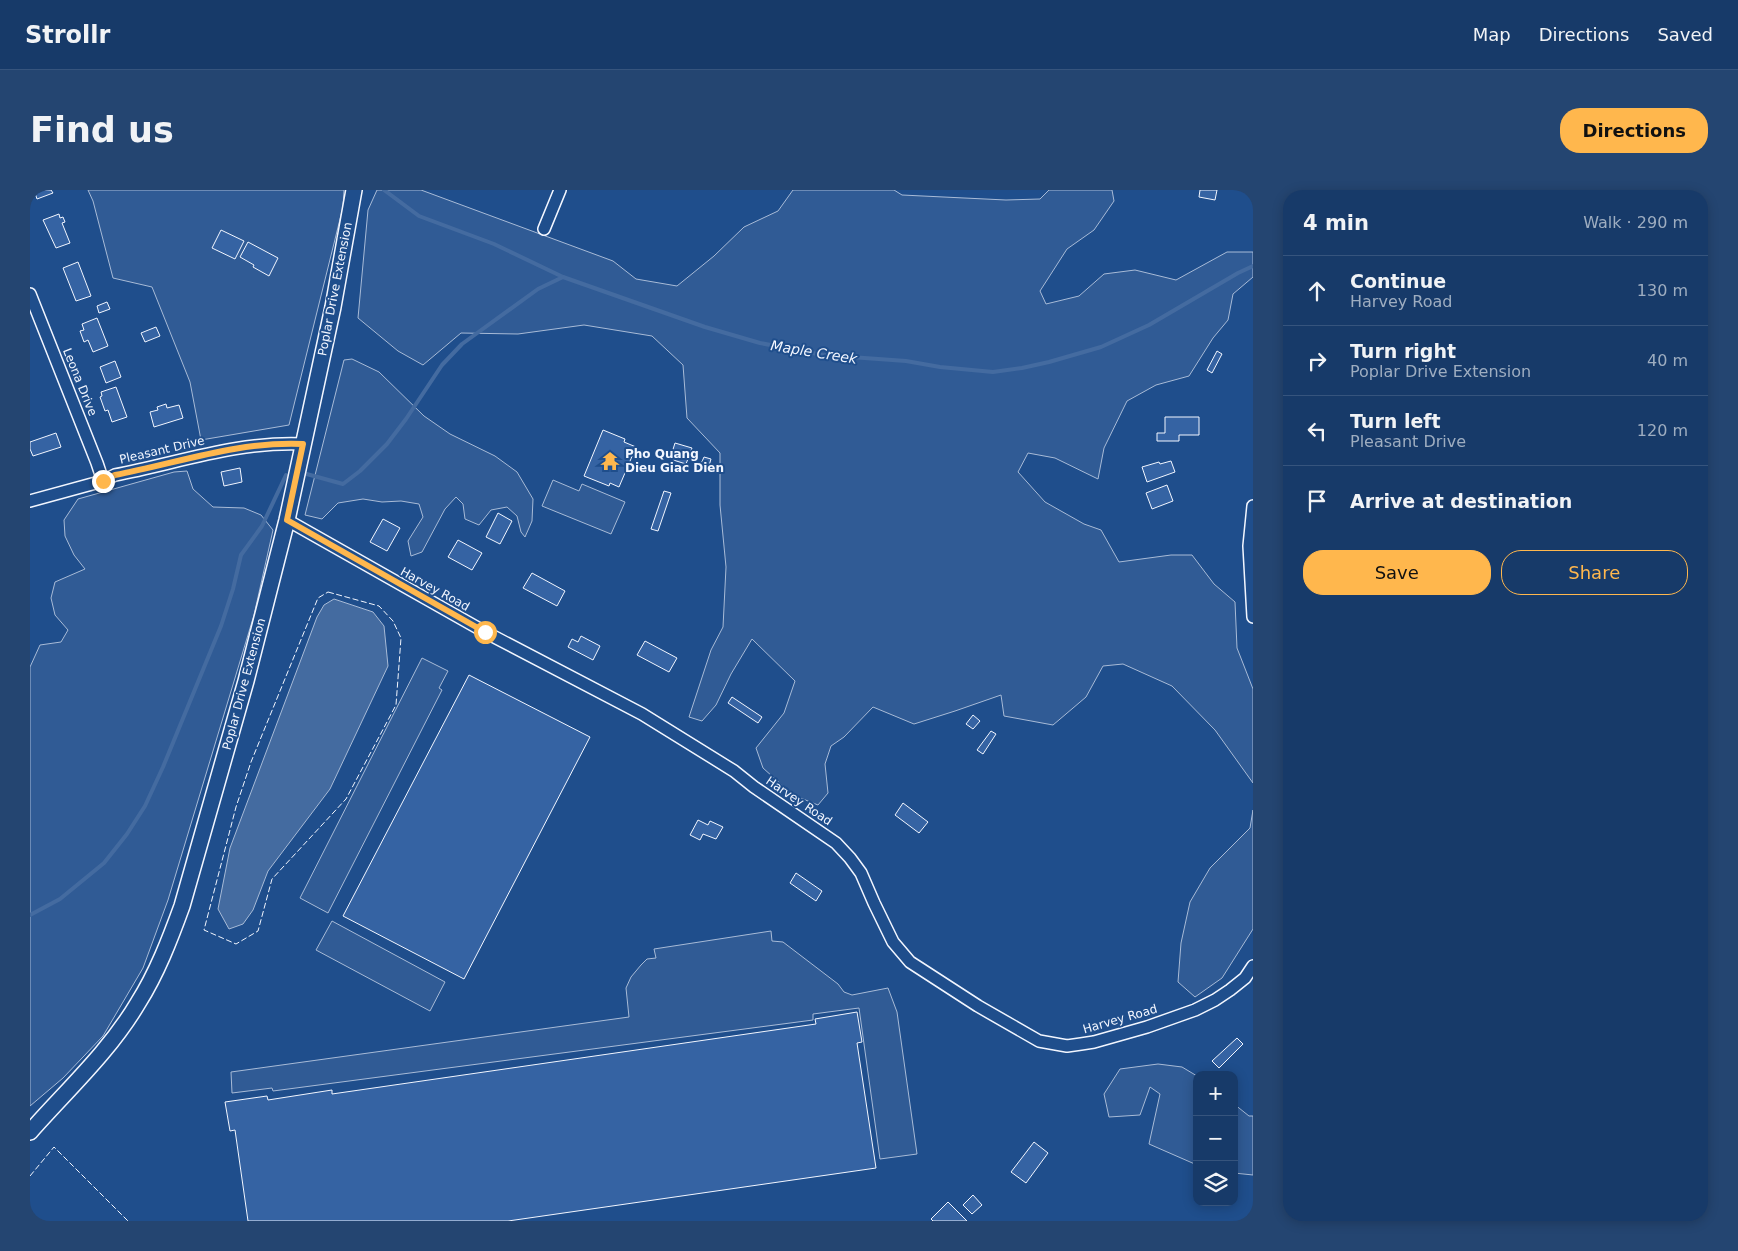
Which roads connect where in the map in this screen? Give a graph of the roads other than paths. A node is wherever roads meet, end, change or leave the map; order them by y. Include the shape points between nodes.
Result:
1 (354, 190) edge
2 (560, 190) edge
3 (544, 228) dead end
4 (30, 296) edge
5 (303, 444) junction
6 (103, 481) junction
7 (30, 501) edge
8 (1253, 506) edge
9 (287, 520) junction
10 (1252, 601) edge
11 (1253, 617) edge
12 (1253, 966) edge
13 (30, 1132) edge

1 - 5 street, Poplar Drive Extension
2 - 3 street
4 - 6 street, Leona Drive
5 - 6 street, Pleasant Drive via 271,443 228,449 115,475
5 - 9 street, Poplar Drive Extension
6 - 7 street, Pleasant Drive
8 - 10 street via 1249,546
9 - 12 street, Harvey Road via 485,632 642,714 734,771 836,843 850,858 861,873 893,942 910,962 1039,1041 1067,1046 1147,1027 1215,1000 1245,978
9 - 13 street, Poplar Drive Extension via 246,681 182,906 169,940 139,1002 114,1038
10 - 11 street

